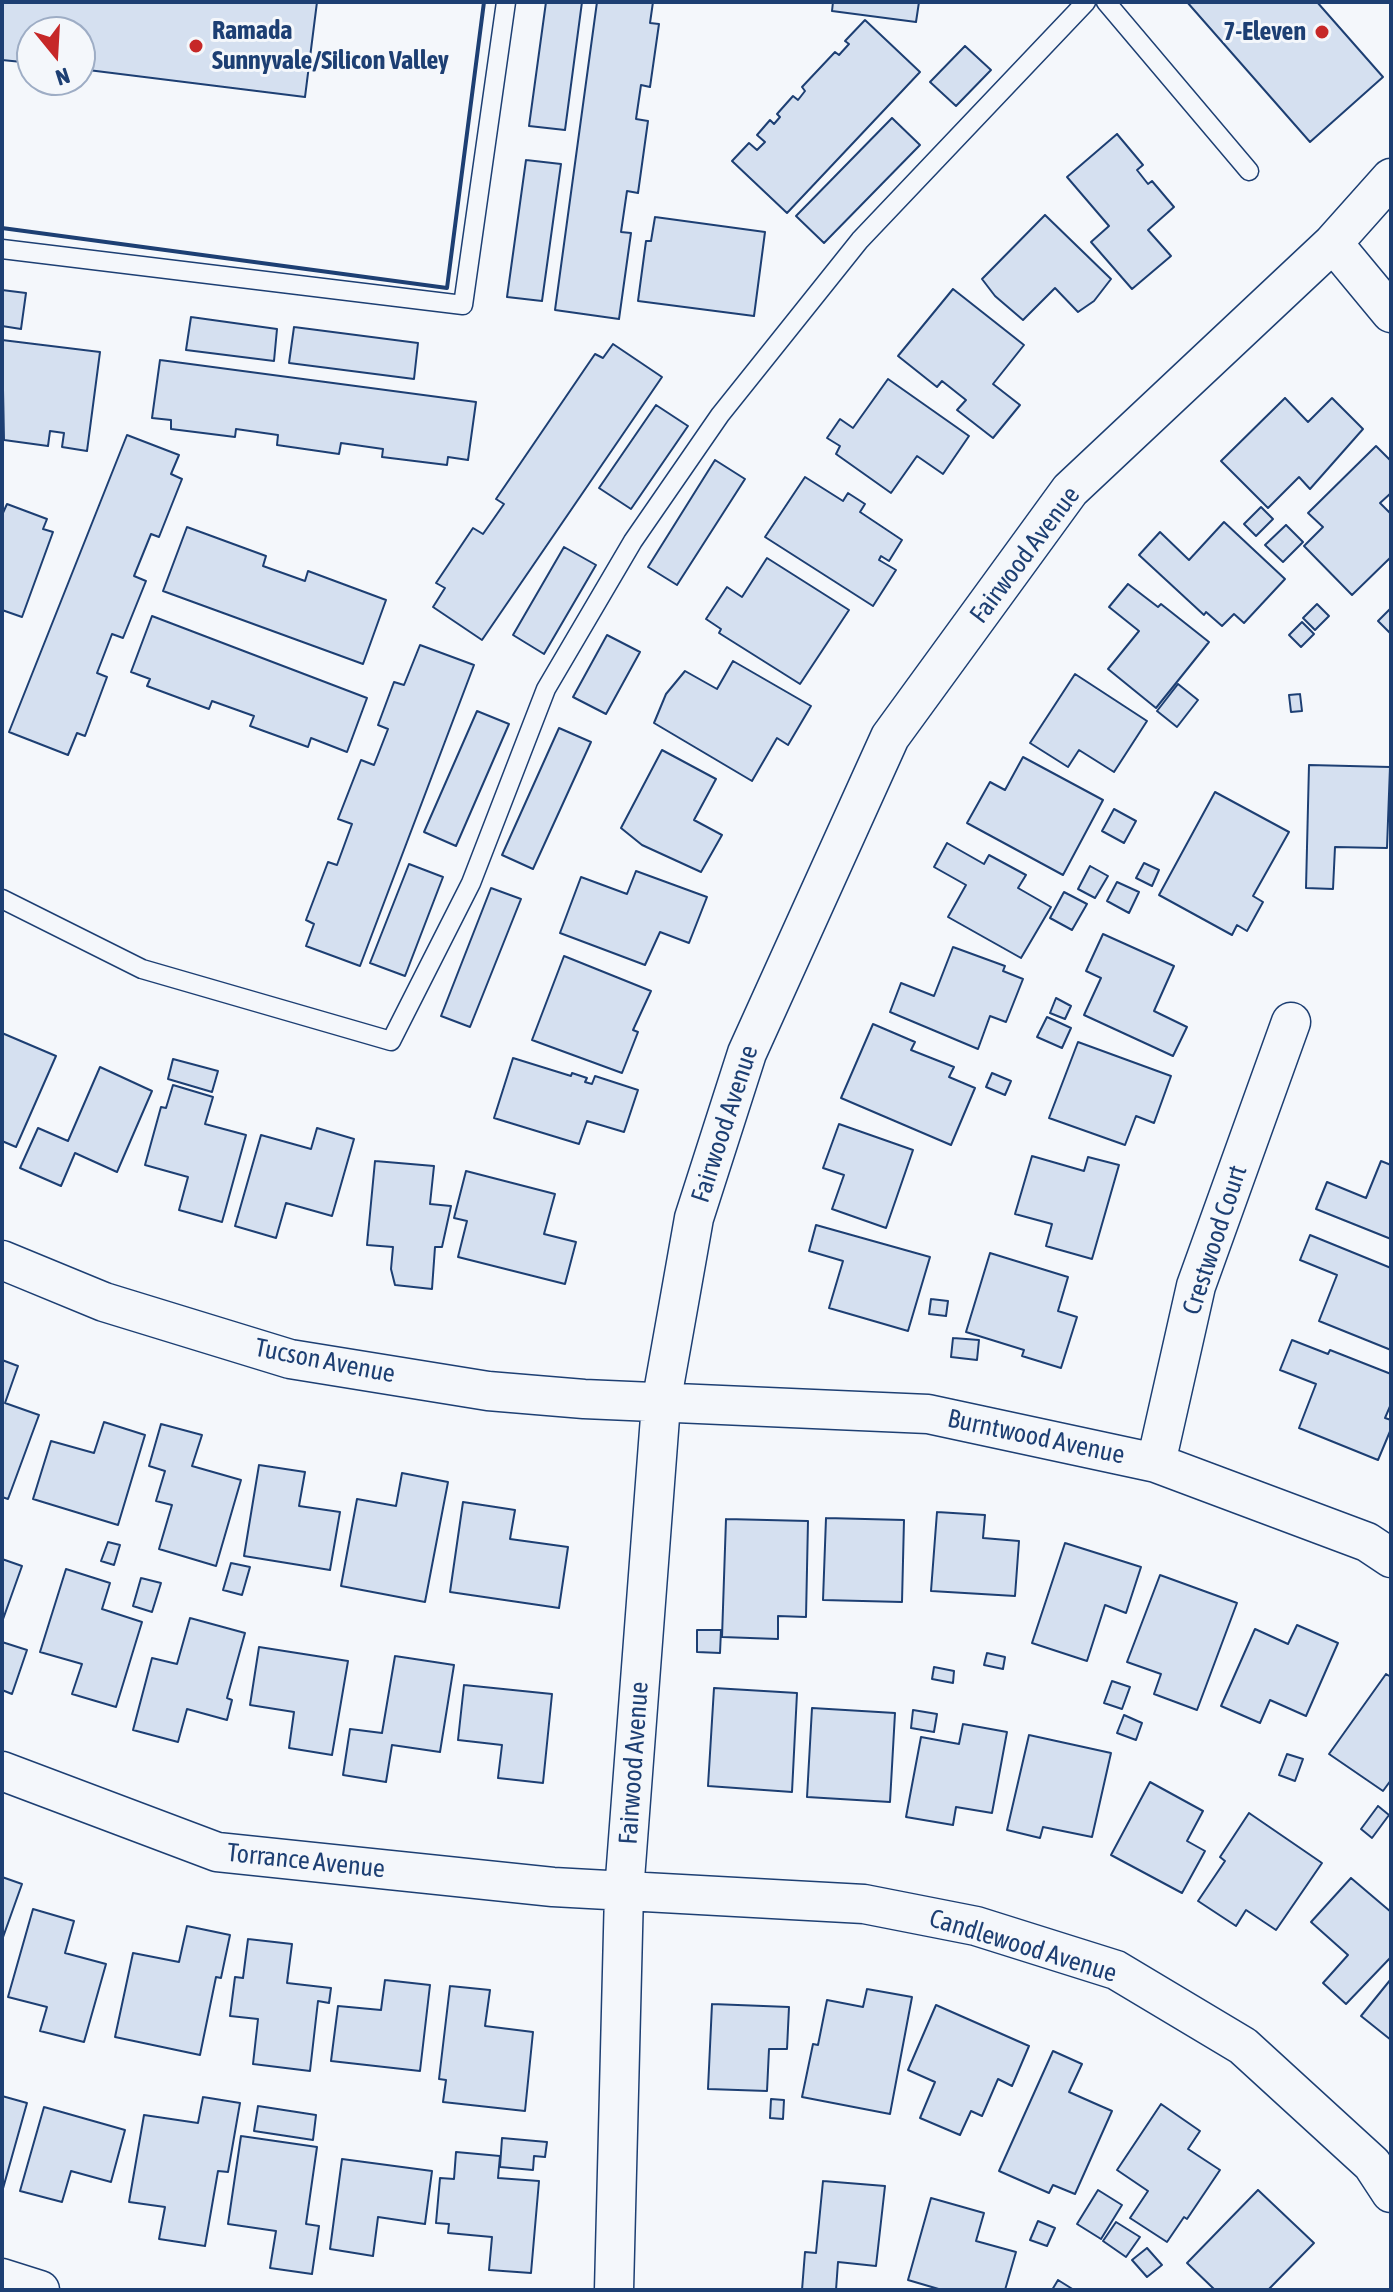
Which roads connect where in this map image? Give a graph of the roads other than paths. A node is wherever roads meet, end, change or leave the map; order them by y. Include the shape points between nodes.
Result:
1 (506, 2) edge
2 (1086, 2) edge
3 (1106, 2) edge
4 (1249, 171) dead end
5 (1391, 178) edge
6 (1333, 243) junction
7 (2, 249) edge
8 (1391, 313) edge
9 (2, 899) edge
10 (1291, 1022) dead end
11 (2, 1260) edge
12 (661, 1404) junction
13 (1156, 1463) junction
14 (1391, 1558) edge
15 (2, 1771) edge
16 (624, 1892) junction
17 (1391, 2193) edge
18 (2, 2278) edge
19 (40, 2290) edge
20 (614, 2290) edge

1 - 7 lane via 463,305
2 - 9 lane via 860,240 720,415 633,541 546,689 471,883 391,1041 142,969
3 - 4 lane
5 - 6 street, Fairwood Avenue
6 - 8 street
6 - 12 street, Fairwood Avenue via 1070,490 890,737 747,1053 694,1218
10 - 13 street, Crestwood Court via 1196,1286
11 - 12 street, Tucson Avenue via 104,1302 290,1359 488,1391
12 - 13 street, Burntwood Avenue via 928,1414
12 - 16 street, Fairwood Avenue
13 - 14 street, Burntwood Avenue via 1367,1542
15 - 16 street, Torrance Avenue via 217,1852
16 - 17 street, Candlewood Avenue via 864,1904 976,1926 1116,1970 1243,2046 1372,2164
16 - 20 street, Fairwood Avenue
18 - 19 street

